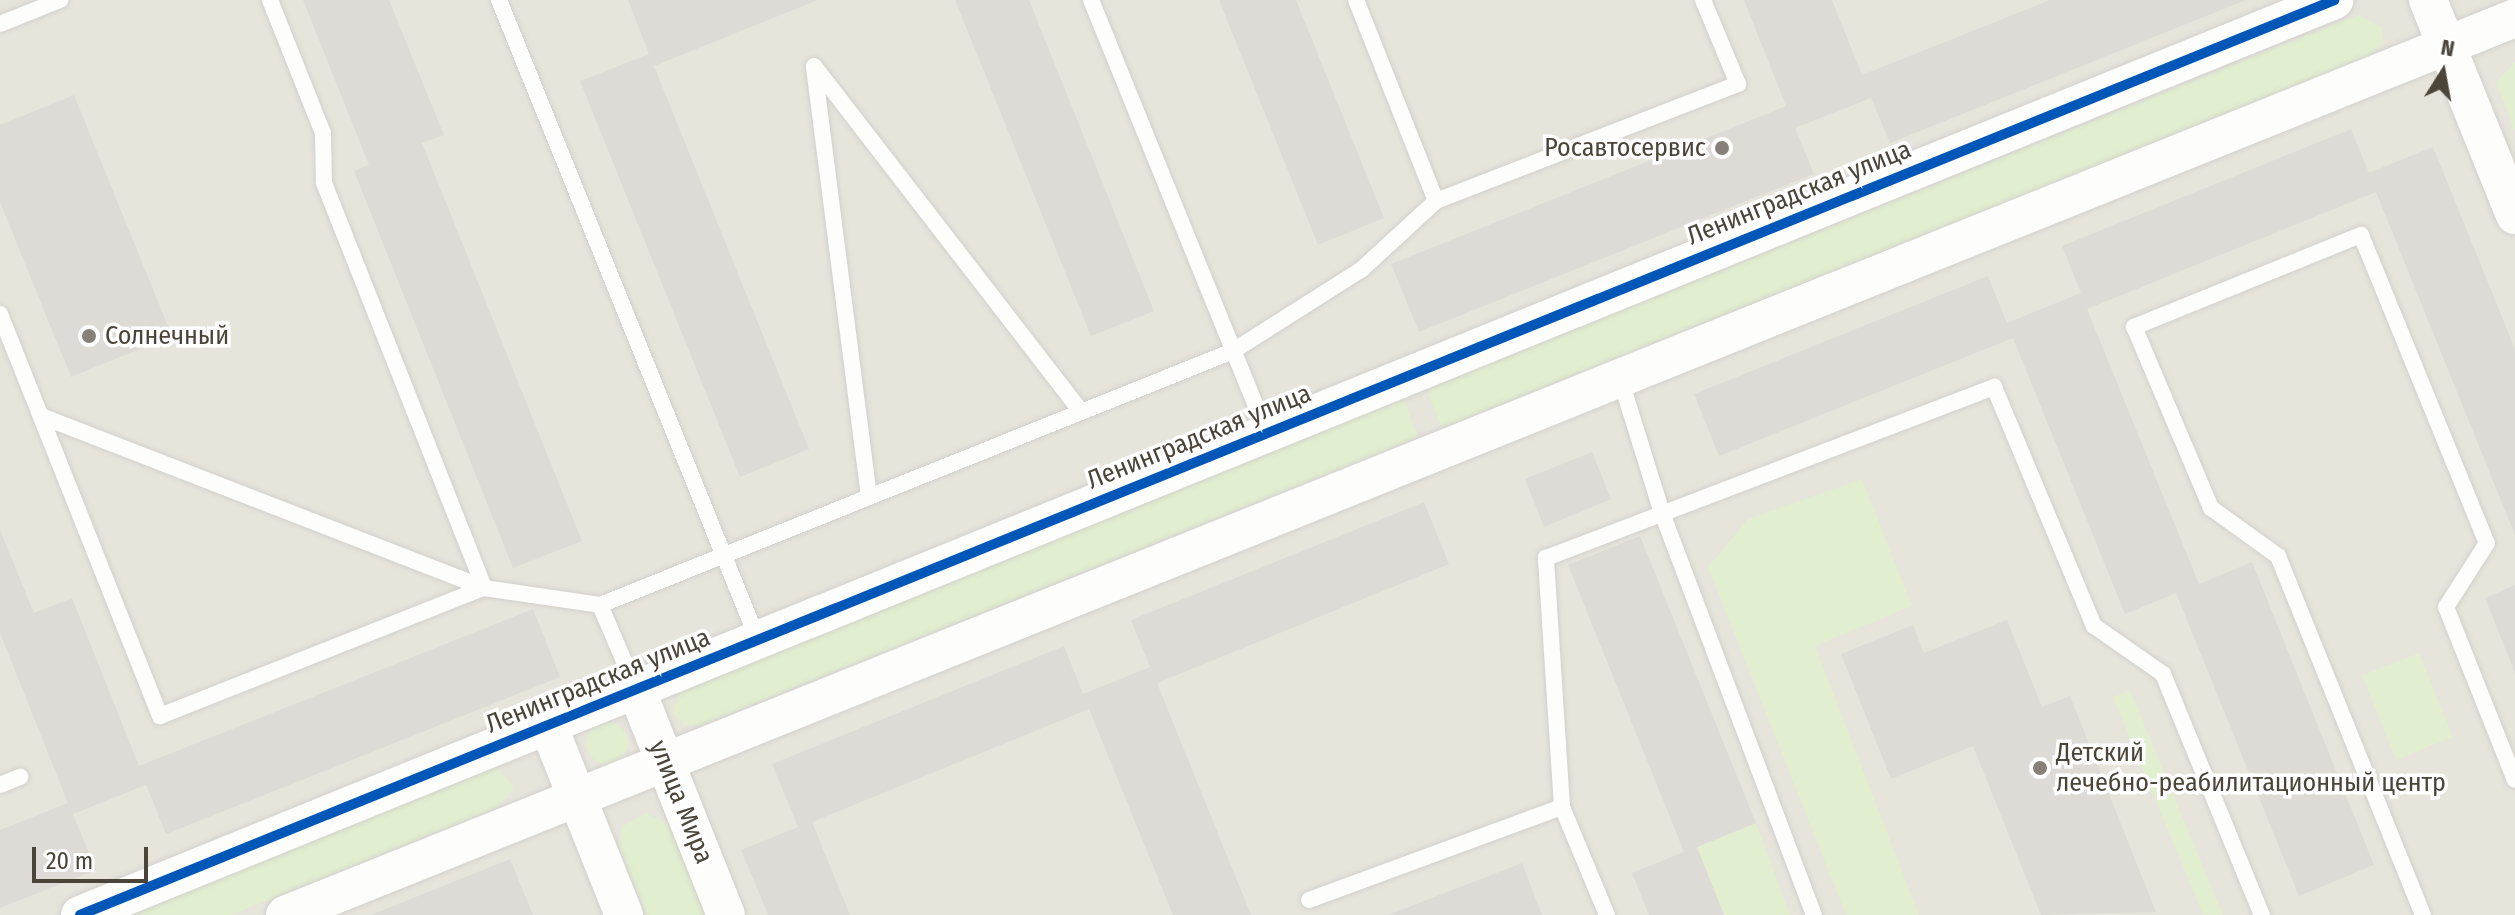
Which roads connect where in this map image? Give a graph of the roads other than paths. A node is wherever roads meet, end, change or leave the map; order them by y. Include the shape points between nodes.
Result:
1 (60, 0) edge
2 (270, 0) edge
3 (499, 0) edge
4 (1091, 0) edge
5 (1356, 0) edge
6 (1703, 0) edge
7 (2334, 0) edge
8 (2428, 0) edge
9 (2515, 18) edge
10 (0, 24) edge
11 (2447, 45) junction
12 (1436, 201) junction
13 (2515, 215) edge
14 (0, 314) edge
15 (1233, 351) junction
16 (1620, 378) junction
17 (1081, 412) junction
18 (41, 416) junction
19 (1267, 433) junction
20 (869, 497) junction
21 (1662, 513) junction
22 (724, 555) junction
23 (484, 588) junction
24 (600, 605) junction
25 (758, 640) junction
26 (636, 689) junction
27 (548, 725) junction
28 (665, 763) junction
29 (0, 772) edge
30 (2515, 780) edge
31 (0, 785) edge
32 (577, 798) junction
33 (1562, 807) junction
34 (1309, 900) dead end
35 (80, 915) edge
36 (285, 915) edge
37 (624, 915) edge
38 (726, 915) edge
39 (1607, 915) edge
40 (1814, 915) edge
41 (2262, 915) edge
42 (2423, 915) edge

1 - 10 lane
2 - 23 lane via 323,133 324,183
3 - 22 lane
4 - 15 lane
5 - 12 lane
6 - 12 lane via 1738,84
7 - 19 street, Ленинградская улица
8 - 11 street
9 - 11 street
11 - 13 street
11 - 16 street
12 - 15 lane via 1362,269
14 - 18 lane
15 - 17 lane
15 - 19 lane
16 - 21 lane
16 - 28 street
17 - 20 lane
17 - 20 lane via 814,66
18 - 23 lane
18 - 23 lane via 160,716
19 - 25 street, Ленинградская улица
20 - 22 lane
21 - 33 lane via 1546,558
21 - 40 lane
21 - 41 lane via 1994,387 2094,626 2163,674
22 - 24 lane
22 - 25 lane
23 - 24 lane
24 - 26 lane
25 - 26 street, Ленинградская улица
26 - 27 street, Ленинградская улица
26 - 28 street, улица Мира
27 - 32 street
27 - 35 street, Ленинградская улица
28 - 32 street
28 - 38 street, улица Мира
29 - 31 lane via 20,777
30 - 42 lane via 2446,607 2487,543 2361,235 2134,327 2211,508 2278,556
32 - 36 street
32 - 37 street
33 - 34 lane
33 - 39 lane

